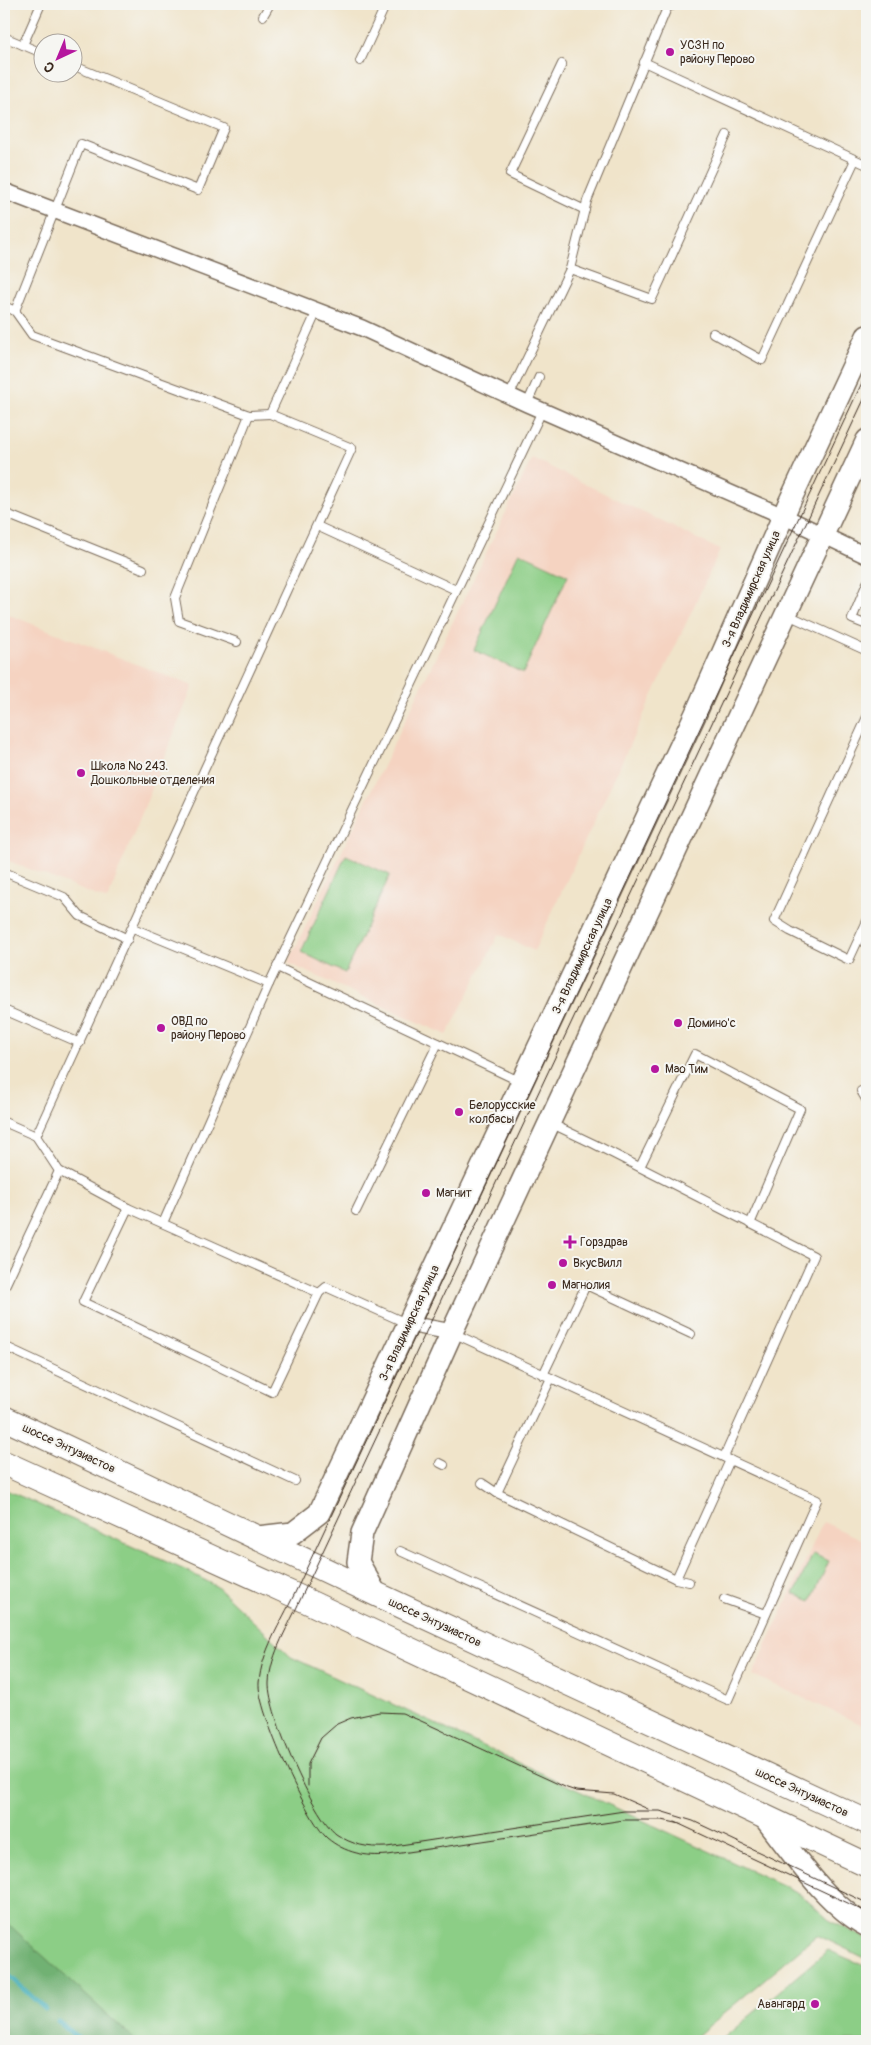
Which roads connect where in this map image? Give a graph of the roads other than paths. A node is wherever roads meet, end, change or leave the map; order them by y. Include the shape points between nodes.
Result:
1 (41, 4) edge
2 (270, 4) edge
3 (386, 4) edge
4 (676, 4) edge
5 (263, 16) dead end
6 (4, 37) edge
7 (24, 45) junction
8 (32, 49) edge
9 (360, 62) dead end
10 (644, 62) junction
11 (562, 64) dead end
12 (82, 69) edge
13 (727, 135) dead end
14 (855, 160) junction
15 (867, 165) edge
16 (4, 191) edge
17 (54, 210) junction
18 (585, 210) junction
19 (570, 269) junction
20 (4, 306) edge
21 (15, 310) junction
22 (317, 311) junction
23 (713, 334) dead end
24 (867, 336) edge
25 (539, 377) dead end
26 (509, 396) junction
27 (527, 404) junction
28 (542, 411) junction
29 (270, 414) junction
30 (248, 415) junction
31 (867, 440) edge
32 (4, 513) edge
33 (783, 516) junction
34 (317, 526) junction
35 (823, 536) junction
36 (867, 556) edge
37 (143, 569) dead end
38 (867, 584) edge
39 (456, 590) junction
40 (786, 614) junction
41 (867, 626) edge
42 (238, 642) dead end
43 (867, 651) edge
44 (867, 717) edge
45 (4, 872) edge
46 (867, 920) edge
47 (132, 928) junction
48 (128, 939) junction
49 (277, 967) junction
50 (269, 984) junction
51 (367, 999) dead end
52 (363, 1008) junction
53 (4, 1010) edge
54 (80, 1043) junction
55 (438, 1043) junction
56 (522, 1083) junction
57 (861, 1091) dead end
58 (867, 1101) edge
59 (4, 1122) edge
60 (549, 1123) junction
61 (36, 1136) junction
62 (640, 1167) junction
63 (59, 1171) junction
64 (128, 1208) junction
65 (356, 1211) dead end
66 (163, 1223) junction
67 (750, 1224) junction
68 (4, 1288) edge
69 (319, 1293) junction
70 (408, 1324) junction
71 (452, 1332) junction
72 (691, 1334) dead end
73 (4, 1346) edge
74 (543, 1375) junction
75 (551, 1378) junction
76 (4, 1418) edge
77 (727, 1459) junction
78 (4, 1463) edge
79 (295, 1481) dead end
80 (482, 1484) dead end
81 (497, 1493) junction
82 (258, 1538) junction
83 (400, 1551) dead end
84 (676, 1579) junction
85 (689, 1582) dead end
86 (376, 1594) junction
87 (724, 1599) dead end
88 (766, 1614) junction
89 (763, 1816) junction
90 (867, 1822) edge
91 (867, 1865) edge
92 (867, 1926) edge

1 - 7 lane
2 - 5 lane
3 - 9 lane
4 - 10 lane via 667,8
6 - 7 lane
7 - 8 lane
10 - 14 lane
10 - 18 lane
11 - 18 lane via 510,174
12 - 17 lane via 224,128 198,190 81,144
13 - 19 lane via 652,299
14 - 15 lane
14 - 23 lane via 762,360
16 - 17 street
17 - 21 lane
17 - 22 street
18 - 19 lane
19 - 26 lane
20 - 21 lane
21 - 30 lane via 32,335
22 - 26 street via 362,328
22 - 29 lane
24 - 33 street, 3-я Владимирская улица
25 - 27 lane
26 - 27 street
27 - 28 street
28 - 33 street
28 - 39 lane
29 - 30 lane
29 - 34 lane via 352,448
30 - 42 lane via 175,598 179,621
31 - 35 street
32 - 37 lane
33 - 35 street
33 - 56 street, 3-я Владимирская улица via 709,684
34 - 39 lane
34 - 47 lane
35 - 36 street
35 - 40 street
38 - 41 lane via 852,619
39 - 49 lane
40 - 43 lane
40 - 60 street
44 - 46 lane via 774,921 849,960
45 - 48 lane via 64,897 80,916
47 - 48 lane
47 - 50 lane
48 - 54 lane
49 - 50 lane
49 - 52 lane
50 - 66 lane
51 - 52 lane
52 - 55 lane
53 - 54 lane
54 - 61 lane
55 - 56 lane
55 - 65 lane
56 - 70 street, 3-я Владимирская улица
57 - 58 lane
59 - 61 lane
60 - 62 lane
60 - 71 street
61 - 63 lane
62 - 67 lane
62 - 67 lane via 695,1054 800,1110
63 - 64 lane
63 - 68 lane
64 - 66 lane
64 - 69 lane via 83,1302 272,1392
66 - 69 lane
67 - 77 lane via 814,1256
69 - 70 lane via 326,1287
70 - 71 street
70 - 82 street, 3-я Владимирская улица via 319,1513 293,1533
71 - 74 lane
71 - 86 street via 362,1533 358,1562
72 - 74 lane via 586,1285
73 - 79 lane
74 - 75 lane
75 - 77 lane
75 - 81 lane
76 - 82 main road, шоссе Энтузиастов
77 - 84 lane
77 - 88 lane via 817,1500
78 - 89 main road via 302,1598
80 - 81 lane
81 - 84 lane
82 - 86 main road, шоссе Энтузиастов
83 - 88 lane via 728,1700
84 - 85 lane
86 - 90 main road, шоссе Энтузиастов
87 - 88 lane
89 - 91 main road
89 - 92 street via 829,1894

